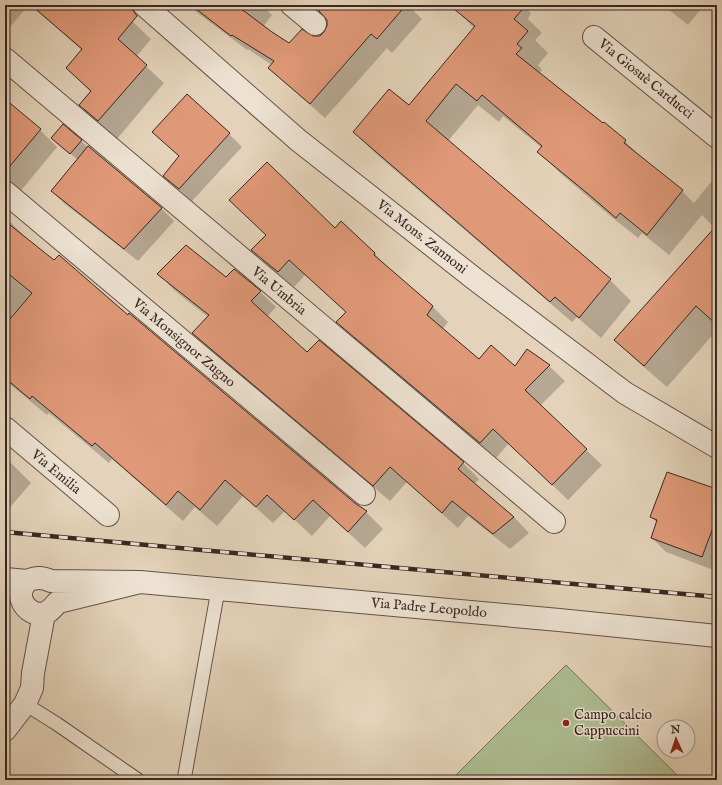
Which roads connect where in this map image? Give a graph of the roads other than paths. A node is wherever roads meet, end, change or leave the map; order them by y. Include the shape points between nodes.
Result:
1 (144, 5) edge
2 (292, 5) edge
3 (315, 24) dead end
4 (594, 37) dead end
5 (5, 59) edge
6 (717, 137) edge
7 (5, 192) edge
8 (5, 428) edge
9 (715, 440) edge
10 (364, 494) dead end
11 (108, 515) dead end
12 (554, 522) dead end
13 (5, 579) edge
14 (140, 582) junction
15 (218, 590) junction
16 (31, 600) edge
17 (717, 636) edge
18 (25, 704) junction
19 (5, 730) edge
20 (138, 780) edge
21 (184, 780) edge

1 - 9 street, Via Mons. Zannoni via 298,140 476,280 625,393
2 - 3 street
4 - 6 street, Via Giosuè Carducci
5 - 12 street, Via Umbria
7 - 10 street, Via Monsignor Zugno
8 - 11 street, Via Emilia
13 - 16 street, Via Padre Leopoldo
14 - 15 street, Via Padre Leopoldo
14 - 16 street, Via Padre Leopoldo
14 - 16 street, Via Padre Leopoldo via 51,581 37,577
15 - 17 street, Via Padre Leopoldo
15 - 21 lane
16 - 18 street via 33,672 32,688
18 - 19 street
18 - 20 lane

